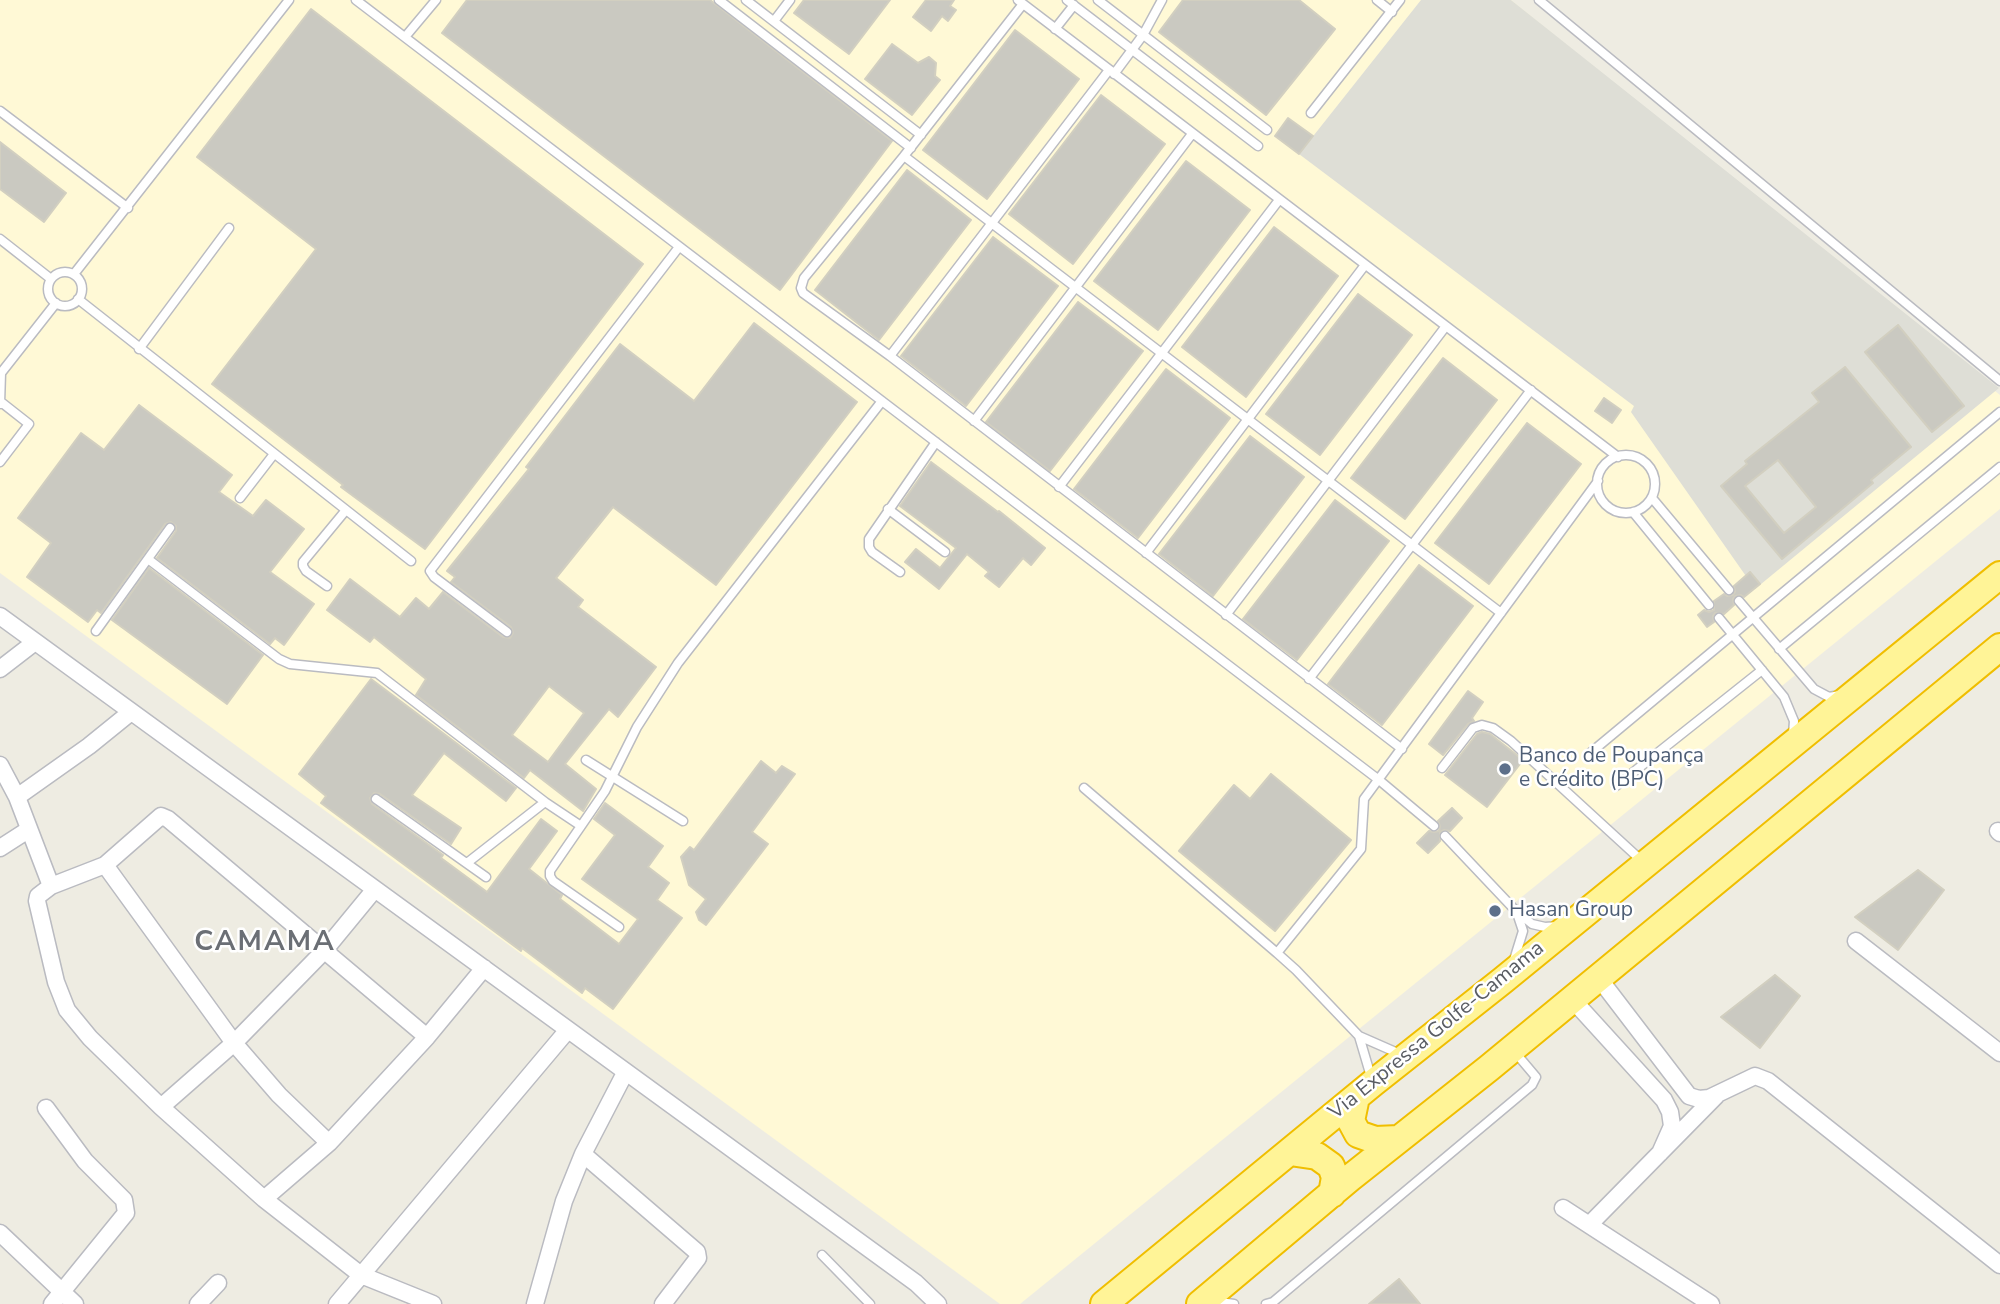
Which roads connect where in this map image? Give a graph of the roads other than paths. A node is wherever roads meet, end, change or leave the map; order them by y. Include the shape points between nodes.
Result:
1 (289, 0) edge
2 (356, 0) edge
3 (436, 0) edge
4 (719, 0) edge
5 (746, 0) edge
6 (790, 0) edge
7 (1098, 0) edge
8 (1162, 0) edge
9 (1377, 0) edge
10 (1401, 0) edge
11 (1539, 0) edge
12 (1020, 2) edge
13 (1070, 3) edge
14 (1392, 12) junction
15 (774, 21) junction
16 (1055, 29) junction
17 (1143, 35) junction
18 (405, 37) junction
19 (1132, 50) junction
20 (1111, 72) junction
21 (0, 111) edge
22 (1311, 113) dead end
23 (1267, 130) dead end
24 (1192, 134) junction
25 (921, 135) junction
26 (1258, 146) dead end
27 (911, 148) junction
28 (904, 156) junction
29 (1279, 200) junction
30 (128, 208) junction
31 (991, 223) junction
32 (229, 228) dead end
33 (0, 239) edge
34 (679, 247) junction
35 (1366, 265) junction
36 (74, 274) junction
37 (51, 279) junction
38 (1075, 288) junction
39 (78, 299) junction
40 (56, 303) junction
41 (1446, 326) junction
42 (139, 349) junction
43 (1162, 354) junction
44 (890, 356) junction
45 (2000, 381) edge
46 (1531, 390) junction
47 (882, 401) junction
48 (1, 403) edge
49 (2000, 412) edge
50 (1248, 419) junction
51 (974, 421) junction
52 (936, 442) junction
53 (274, 454) junction
54 (1618, 457) junction
55 (0, 462) edge
56 (2000, 467) edge
57 (1328, 481) junction
58 (1598, 481) junction
59 (1059, 487) junction
60 (240, 498) dead end
61 (1651, 498) junction
62 (888, 509) junction
63 (346, 510) junction
64 (1633, 512) junction
65 (170, 528) dead end
66 (1412, 545) junction
67 (945, 552) dead end
68 (1146, 553) junction
69 (148, 559) junction
70 (411, 561) dead end
71 (900, 572) dead end
72 (2000, 575) edge
73 (327, 586) dead end
74 (1729, 590) dead end
75 (1739, 601) dead end
76 (1709, 606) dead end
77 (1501, 613) junction
78 (1226, 615) junction
79 (0, 616) edge
80 (1719, 618) dead end
81 (1754, 619) junction
82 (96, 631) dead end
83 (507, 632) dead end
84 (1734, 635) junction
85 (35, 642) junction
86 (2000, 647) edge
87 (1779, 649) junction
88 (0, 669) edge
89 (1762, 670) junction
90 (1879, 672) junction
91 (1309, 679) junction
92 (131, 712) junction
93 (1402, 749) junction
94 (1589, 754) dead end
95 (586, 760) dead end
96 (1442, 768) dead end
97 (1760, 769) junction
98 (2, 774) edge
99 (612, 776) junction
100 (1379, 780) junction
101 (1616, 786) dead end
102 (1084, 788) dead end
103 (17, 797) junction
104 (376, 799) dead end
105 (544, 802) junction
106 (683, 821) dead end
107 (1434, 826) dead end
108 (581, 827) junction
109 (28, 830) junction
110 (1445, 836) dead end
111 (0, 848) edge
112 (467, 863) junction
113 (1644, 863) junction
114 (105, 864) junction
115 (486, 877) dead end
116 (51, 886) junction
117 (375, 889) junction
118 (1516, 910) junction
119 (1576, 918) junction
120 (619, 928) dead end
121 (1856, 941) dead end
122 (324, 951) junction
123 (1278, 953) junction
124 (484, 968) junction
125 (1598, 977) junction
126 (1502, 981) junction
127 (1572, 999) junction
128 (567, 1031) junction
129 (1359, 1036) junction
130 (427, 1037) junction
131 (234, 1043) junction
132 (1512, 1049) junction
133 (2000, 1053) edge
134 (1407, 1057) junction
135 (625, 1073) junction
136 (1364, 1090) junction
137 (1721, 1092) junction
138 (161, 1107) junction
139 (46, 1108) dead end
140 (1399, 1139) junction
141 (328, 1143) junction
142 (1290, 1152) junction
143 (1660, 1153) junction
144 (583, 1154) junction
145 (1332, 1194) junction
146 (264, 1199) junction
147 (1563, 1208) dead end
148 (1590, 1224) junction
149 (0, 1233) edge
150 (822, 1255) dead end
151 (2000, 1265) edge
152 (361, 1275) junction
153 (218, 1283) dead end
154 (63, 1300) edge
155 (1203, 1302) edge
156 (198, 1304) edge
157 (337, 1304) edge
158 (433, 1304) edge
159 (535, 1304) edge
160 (663, 1304) edge
161 (870, 1304) edge
162 (938, 1304) edge
163 (1104, 1304) edge
164 (1234, 1304) edge
165 (1266, 1304) edge
166 (1711, 1304) edge

1 - 30 lane
2 - 18 lane
3 - 18 lane
4 - 27 lane
5 - 15 lane
6 - 15 lane
7 - 17 lane
8 - 17 lane
9 - 14 lane
10 - 14 lane
11 - 45 lane
12 - 16 lane
12 - 25 lane
13 - 16 lane
13 - 19 lane
14 - 22 lane
15 - 25 lane
16 - 20 lane
17 - 19 lane
17 - 23 lane
18 - 34 lane
19 - 20 lane
19 - 26 lane
20 - 24 lane
20 - 31 lane
21 - 30 lane
24 - 29 lane
24 - 38 lane
25 - 27 lane
27 - 28 lane
28 - 31 lane
28 - 44 lane via 804,278 801,288
29 - 35 lane
29 - 43 lane
30 - 36 lane
31 - 38 lane
31 - 44 lane
32 - 42 lane
33 - 37 lane
34 - 47 lane
34 - 83 lane via 430,570
35 - 41 lane
35 - 50 lane
36 - 37 lane via 60,272
36 - 39 lane via 82,287
37 - 40 lane via 48,290
38 - 43 lane
38 - 51 lane
39 - 40 lane via 66,306
39 - 42 lane
40 - 48 lane via 1,373
41 - 46 lane
41 - 57 lane
42 - 53 lane
43 - 50 lane
43 - 59 lane
44 - 51 lane
46 - 54 lane
46 - 66 lane
47 - 52 lane
47 - 99 lane via 678,663
48 - 55 lane via 29,424
49 - 81 lane
50 - 57 lane
50 - 68 lane
51 - 59 lane
52 - 62 lane
52 - 100 lane
53 - 60 lane
53 - 63 lane
54 - 58 lane via 1603,467
54 - 61 lane via 1637,458 1651,470 1655,479
56 - 87 lane
57 - 66 lane
57 - 78 lane
58 - 64 lane via 1604,503 1620,513
58 - 77 lane
59 - 68 lane
61 - 64 lane
61 - 74 lane
62 - 67 lane
62 - 71 lane via 869,547
63 - 70 lane
63 - 73 lane via 303,562 306,571
64 - 76 lane
65 - 69 lane
66 - 77 lane
66 - 91 lane
68 - 78 lane
69 - 82 lane
69 - 105 lane via 279,659 377,673
72 - 90 highway, Via Expressa Golfe-Camama
75 - 81 lane
77 - 93 lane
78 - 91 lane
79 - 85 street
80 - 84 lane
81 - 84 lane
81 - 87 lane
84 - 89 lane
84 - 94 lane
85 - 88 street
85 - 92 street
86 - 125 highway
87 - 90 lane via 1814,689 1829,697 1838,697
89 - 97 lane via 1784,697 1794,734
89 - 101 lane
90 - 97 highway, Via Expressa Golfe-Camama
91 - 93 lane
92 - 103 street
92 - 117 street
93 - 100 lane
95 - 99 lane
96 - 113 lane via 1472,728 1493,728
97 - 113 highway, Via Expressa Golfe-Camama
98 - 103 street
99 - 106 lane
99 - 108 lane
100 - 107 lane
100 - 123 lane via 1364,799 1361,849
102 - 123 lane
103 - 109 street
104 - 112 lane
105 - 108 lane
105 - 112 lane
108 - 120 lane via 550,876
109 - 111 street
109 - 116 street
110 - 118 lane
112 - 115 lane
113 - 119 highway, Via Expressa Golfe-Camama
114 - 116 street
114 - 122 street via 161,816
114 - 131 street
116 - 138 street via 37,901 67,1010
117 - 122 street
117 - 124 street
118 - 119 lane via 1532,924 1545,927 1561,926
118 - 126 lane via 1523,931 1520,949
119 - 126 highway, Via Expressa Golfe-Camama
121 - 133 street
122 - 130 street
122 - 131 street
123 - 129 lane
124 - 128 street
124 - 130 street
125 - 127 highway
125 - 137 street via 1689,1096 1709,1098
126 - 134 highway, Via Expressa Golfe-Camama
127 - 132 highway
127 - 143 street via 1664,1100 1672,1126
128 - 135 street
128 - 152 street
129 - 134 lane
129 - 136 lane
130 - 141 street
131 - 138 street
131 - 141 street
132 - 140 highway
132 - 165 lane via 1536,1077 1532,1085
134 - 136 highway, Via Expressa Golfe-Camama
135 - 144 street
135 - 162 street via 916,1283
136 - 140 highway via 1351,1121 1358,1134 1375,1140
136 - 142 highway, Via Expressa Golfe-Camama
137 - 143 street
137 - 151 street via 1755,1076 1768,1082
138 - 146 street
139 - 154 street via 126,1208
140 - 145 highway
141 - 146 street
142 - 145 highway via 1317,1156 1331,1166 1335,1177
142 - 163 highway, Via Expressa Golfe-Camama
143 - 148 street
144 - 159 street via 564,1201
144 - 160 street via 697,1252 698,1258
145 - 155 highway
146 - 152 street
147 - 148 street
148 - 166 street
149 - 154 street
150 - 161 lane
152 - 157 street
152 - 158 street
153 - 156 street
155 - 164 lane

